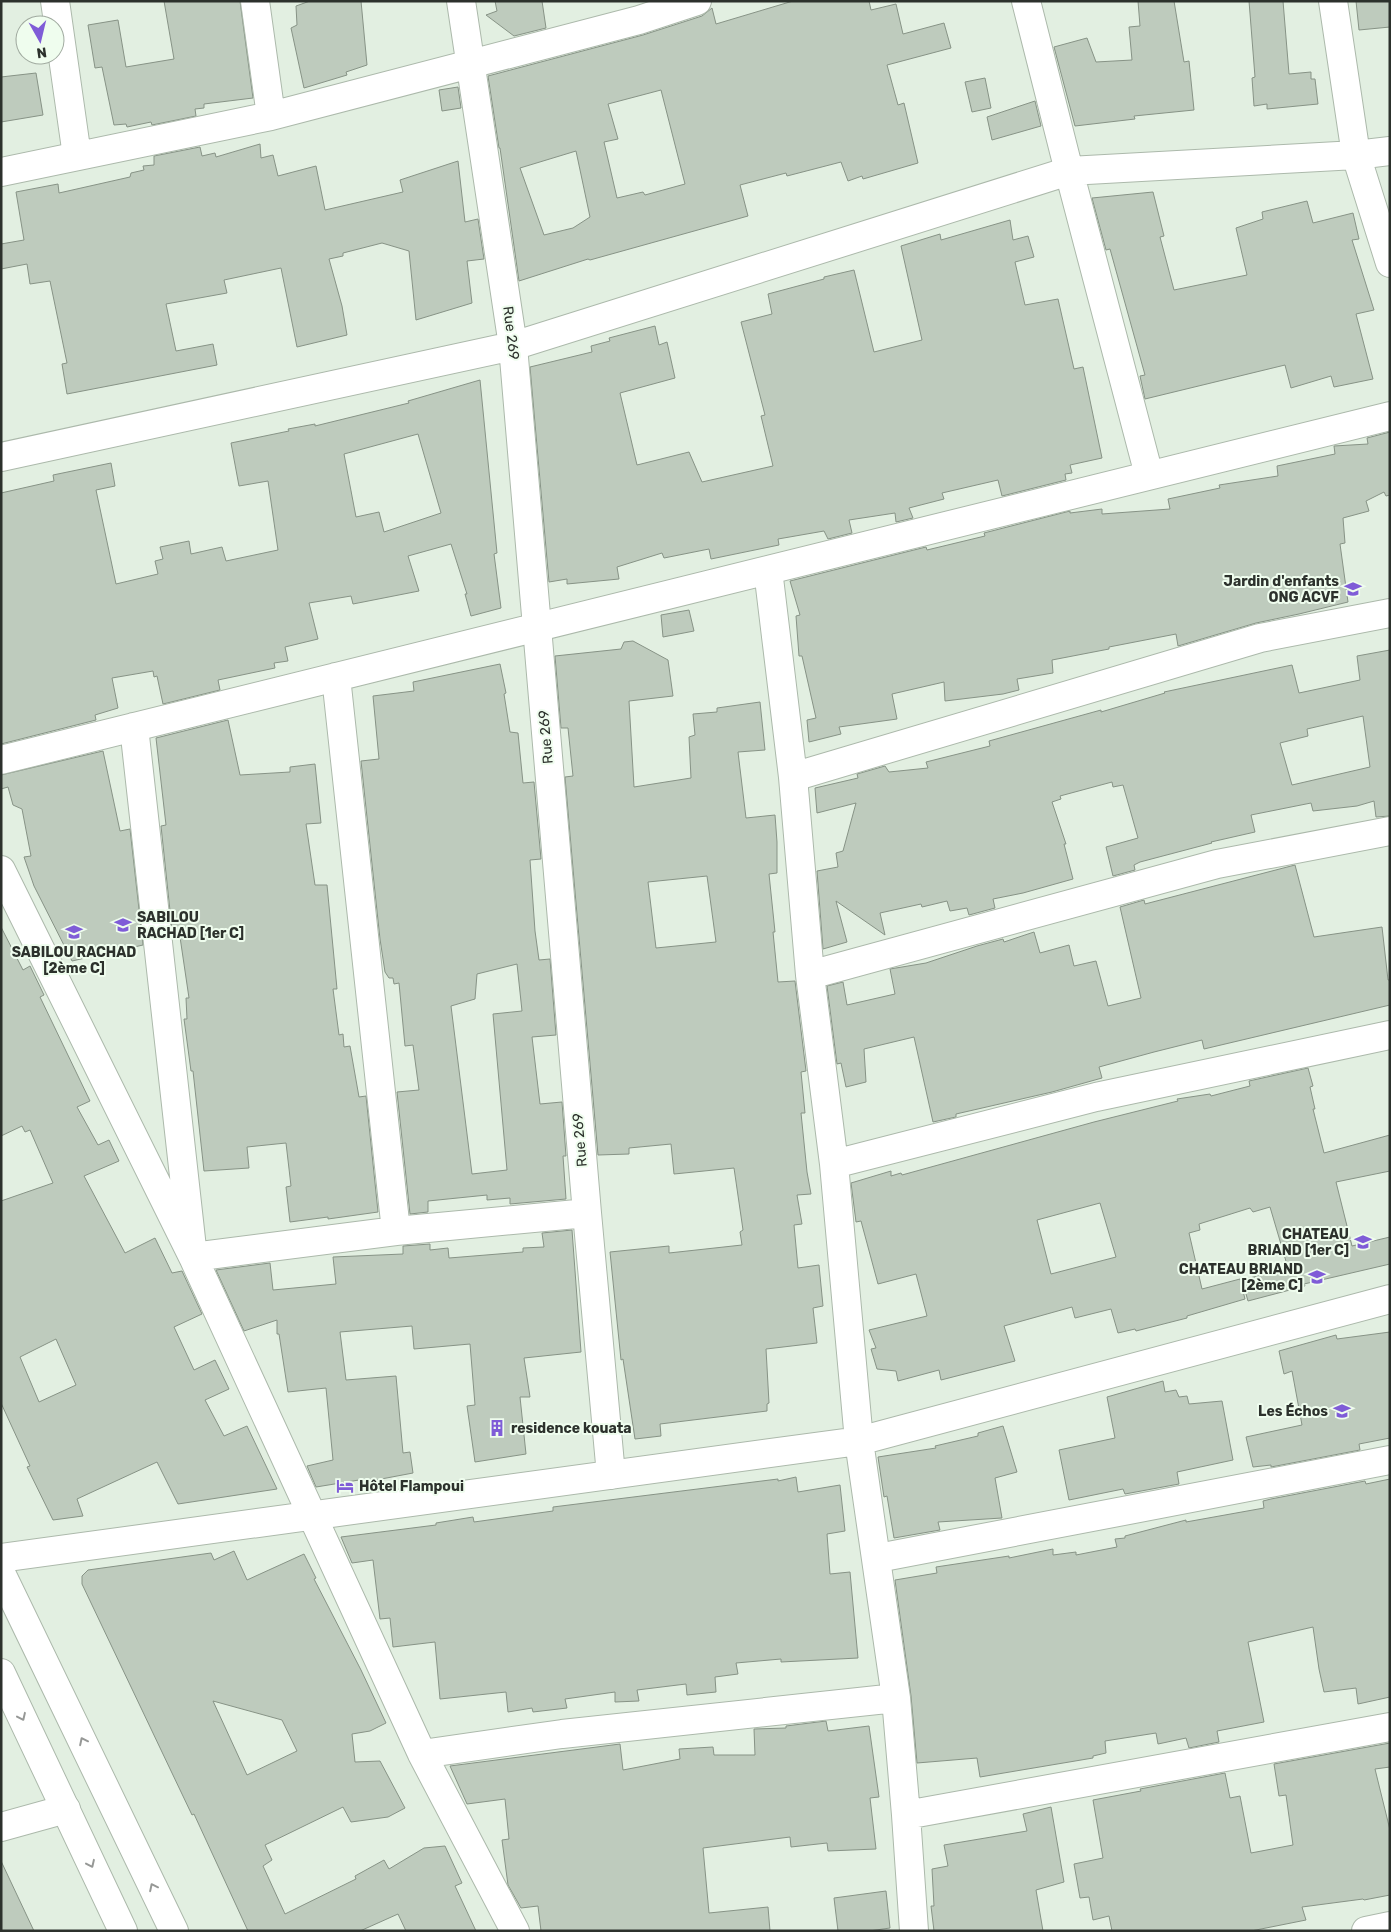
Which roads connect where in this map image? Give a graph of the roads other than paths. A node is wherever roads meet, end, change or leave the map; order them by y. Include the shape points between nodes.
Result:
1 (55, 1) edge
2 (255, 1) edge
3 (461, 1) edge
4 (696, 1) edge
5 (1026, 1) edge
6 (1333, 1) edge
7 (637, 11) edge
8 (470, 64) junction
9 (271, 116) junction
10 (1390, 151) edge
11 (1356, 155) junction
12 (77, 156) junction
13 (1069, 171) junction
14 (1, 172) edge
15 (1390, 263) edge
16 (513, 346) junction
17 (1390, 416) edge
18 (1, 458) edge
19 (1149, 475) junction
20 (768, 570) junction
21 (1390, 613) edge
22 (537, 627) junction
23 (336, 677) junction
24 (134, 727) junction
25 (1, 760) edge
26 (793, 777) junction
27 (1390, 831) edge
28 (1, 870) edge
29 (810, 974) junction
30 (1390, 1035) edge
31 (834, 1164) junction
32 (587, 1213) junction
33 (396, 1231) junction
34 (192, 1257) junction
35 (1390, 1299) edge
36 (859, 1441) junction
37 (1390, 1460) edge
38 (611, 1474) junction
39 (312, 1515) junction
40 (1, 1558) edge
41 (878, 1558) junction
42 (1, 1573) edge
43 (1, 1673) edge
44 (896, 1698) junction
45 (1390, 1727) edge
46 (422, 1754) junction
47 (66, 1809) junction
48 (906, 1815) junction
49 (1, 1827) edge
50 (1390, 1926) edge
51 (123, 1931) edge
52 (174, 1931) edge
53 (514, 1931) edge
54 (914, 1931) edge
55 (1366, 1931) edge

1 - 12 main road
2 - 9 main road
3 - 8 main road, Rue 269
4 - 7 main road
5 - 13 main road
6 - 11 main road
7 - 8 main road
8 - 9 main road
8 - 16 main road, Rue 269
9 - 12 main road
10 - 11 main road
11 - 13 main road
11 - 15 main road
12 - 14 main road
13 - 16 main road
13 - 19 main road
16 - 18 main road
16 - 22 main road, Rue 269
17 - 19 main road
19 - 20 main road
20 - 22 main road
20 - 26 main road
21 - 26 main road via 1260,638
22 - 23 main road
22 - 32 main road, Rue 269
23 - 24 main road
23 - 33 main road
24 - 25 main road
24 - 34 main road
26 - 29 main road
27 - 29 main road via 1217,864
28 - 34 main road
29 - 31 main road
30 - 31 main road via 1096,1097
31 - 36 main road
32 - 33 main road
32 - 38 main road, Rue 269
33 - 34 main road
34 - 39 main road
35 - 36 main road
36 - 38 main road
36 - 41 main road
37 - 41 main road
38 - 39 main road
39 - 40 main road
39 - 46 main road
41 - 44 main road
52 -> 42 main road
43 -> 47 main road
44 - 46 main road via 562,1734
44 - 48 main road
45 - 48 main road
46 - 53 main road
47 - 49 main road
47 -> 51 main road
48 - 54 main road
50 - 55 main road

